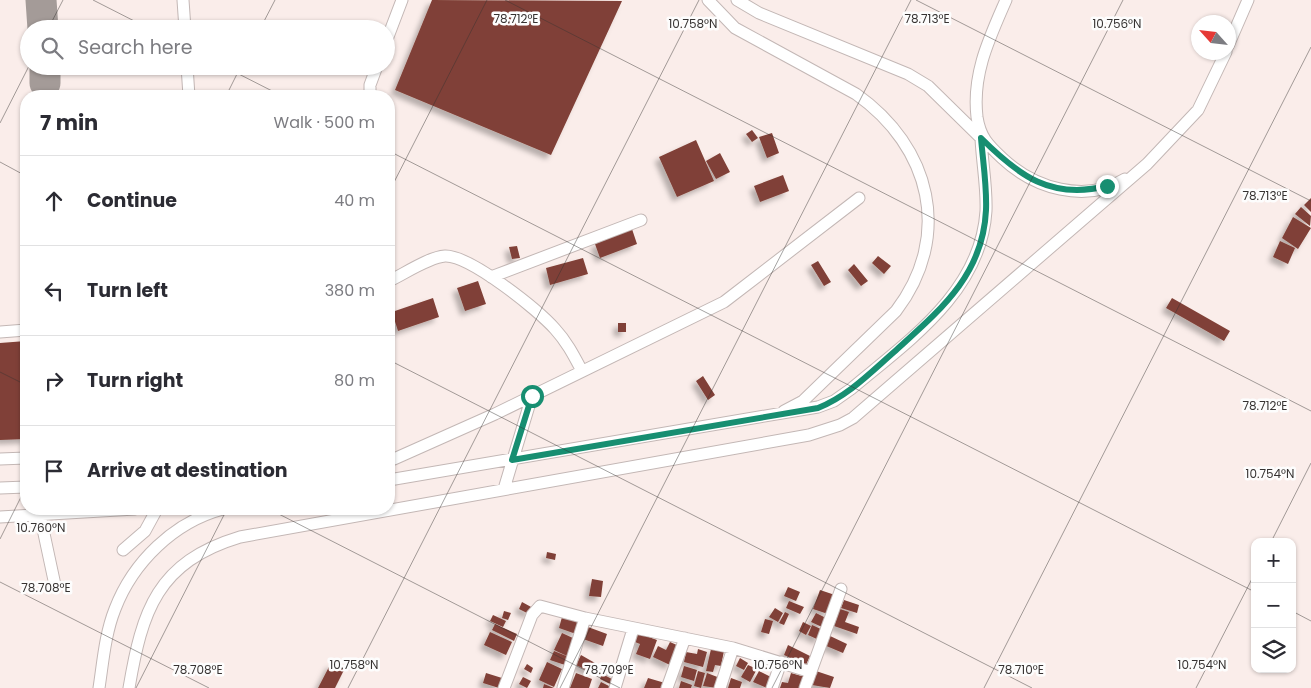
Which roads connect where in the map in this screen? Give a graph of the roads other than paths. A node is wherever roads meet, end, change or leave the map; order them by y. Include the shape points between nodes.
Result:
1 (183, 0) edge
2 (402, 0) edge
3 (708, 0) edge
4 (737, 0) edge
5 (1006, 0) edge
6 (1248, 0) edge
7 (184, 20) edge
8 (394, 20) edge
9 (1236, 28) edge
10 (1222, 60) edge
11 (187, 75) edge
12 (374, 75) edge
13 (188, 90) edge
14 (370, 90) edge
15 (981, 138) junction
16 (1148, 164) junction
17 (859, 198) dead end
18 (641, 220) dead end
19 (492, 277) junction
20 (395, 278) edge
21 (20, 330) edge
22 (0, 332) edge
23 (582, 372) junction
24 (532, 396) junction
25 (764, 418) junction
26 (20, 458) edge
27 (0, 459) edge
28 (395, 459) edge
29 (512, 460) junction
30 (395, 479) edge
31 (20, 487) edge
32 (0, 488) edge
33 (504, 490) junction
34 (395, 509) edge
35 (40, 515) joint
36 (154, 515) edge
37 (207, 515) edge
38 (364, 515) edge
39 (0, 517) edge
40 (123, 550) dead end
41 (55, 586) dead end
42 (842, 589) dead end
43 (585, 618) junction
44 (633, 629) junction
45 (685, 638) junction
46 (732, 648) junction
47 (780, 662) junction
48 (811, 672) junction
49 (99, 688) edge
50 (129, 688) edge
51 (504, 688) edge
52 (563, 688) edge
53 (615, 688) edge
54 (667, 688) edge
55 (720, 688) edge
56 (772, 688) edge
57 (806, 688) edge

1 - 7 street
2 - 8 street
3 - 25 street via 735,28 856,94 876,109 897,133 917,165 928,202 927,246 921,270 909,295 896,312 803,401
4 - 15 street via 759,13 908,74 928,86
5 - 15 street via 978,73 977,117
6 - 9 street
10 - 16 street via 1198,110
11 - 13 street
12 - 14 street
15 - 16 street via 1017,171 1038,183 1061,190 1107,186
15 - 25 street via 986,210 983,234 966,278 952,298 834,401 803,412
16 - 33 street via 869,406 840,425 809,435
17 - 23 street via 724,302
18 - 19 street
19 - 20 street via 468,263 444,256
19 - 23 street via 555,329 571,349
21 - 22 street
23 - 24 street
24 - 28 street
24 - 29 street
25 - 29 street
26 - 27 street
29 - 30 street
29 - 33 street
31 - 32 street
33 - 34 street
35 - 39 street
35 - 41 street
36 - 40 street via 145,531
37 - 49 street via 179,529 137,569 115,610
38 - 50 street via 223,542 174,572 147,611 137,640
42 - 48 street
43 - 44 street
43 - 51 street via 540,606 532,615
43 - 52 street
44 - 45 street
44 - 53 street
45 - 46 street
45 - 54 street
46 - 47 street
46 - 55 street
47 - 48 street
47 - 56 street
48 - 57 street

